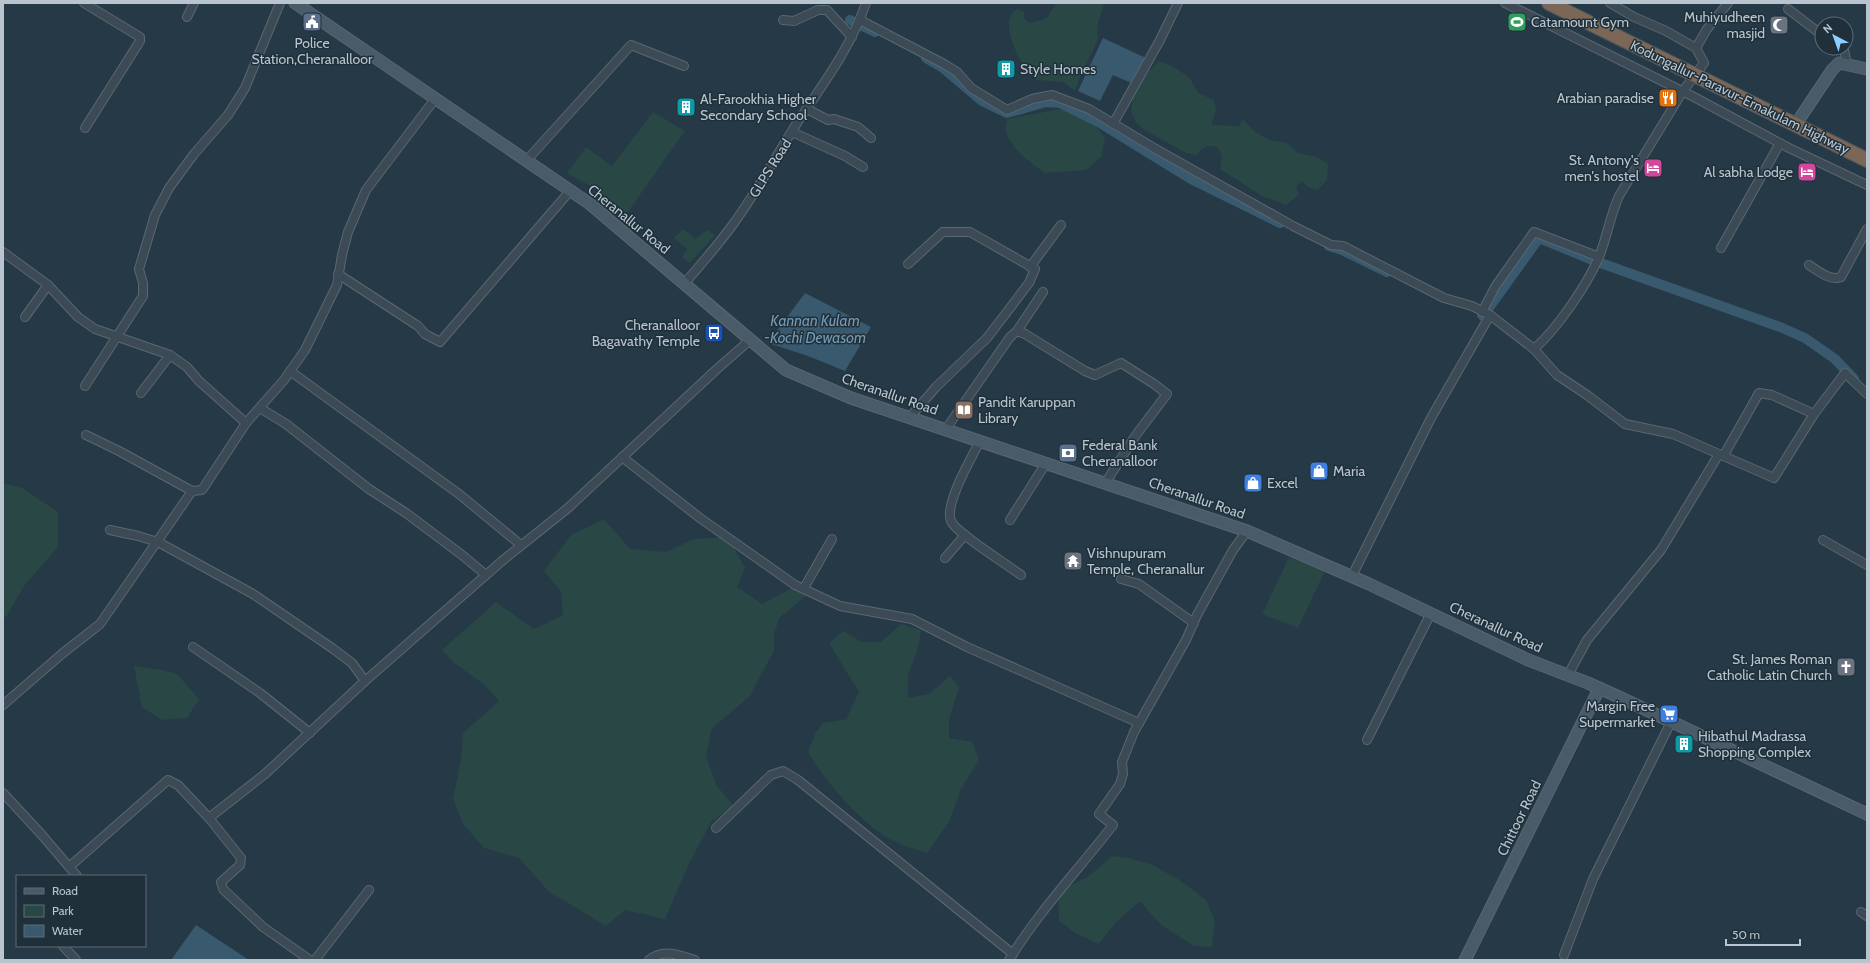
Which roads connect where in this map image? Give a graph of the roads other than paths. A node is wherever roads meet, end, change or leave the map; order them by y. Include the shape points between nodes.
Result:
1 (84, 3) edge
2 (194, 3) edge
3 (280, 3) edge
4 (295, 3) edge
5 (866, 3) edge
6 (1178, 3) edge
7 (1505, 3) edge
8 (1549, 3) edge
9 (1610, 3) edge
10 (1728, 3) edge
11 (1788, 9) dead end
12 (187, 17) dead end
13 (783, 20) dead end
14 (859, 23) junction
15 (1814, 29) edge
16 (852, 37) junction
17 (1696, 48) junction
18 (1845, 56) edge
19 (1847, 64) junction
20 (684, 66) dead end
21 (1867, 69) edge
22 (1696, 76) junction
23 (1683, 91) junction
24 (435, 99) junction
25 (807, 109) junction
26 (1113, 124) junction
27 (1796, 124) junction
28 (85, 128) dead end
29 (792, 132) junction
30 (871, 138) dead end
31 (1780, 143) junction
32 (1867, 160) edge
33 (526, 161) junction
34 (863, 167) dead end
35 (1867, 185) edge
36 (570, 190) junction
37 (1061, 225) dead end
38 (1867, 229) edge
39 (1721, 248) dead end
40 (3, 252) edge
41 (1598, 260) junction
42 (908, 264) dead end
43 (1809, 265) dead end
44 (1030, 267) junction
45 (338, 274) junction
46 (48, 284) junction
47 (684, 284) junction
48 (1043, 292) dead end
49 (1486, 313) junction
50 (26, 317) dead end
51 (1017, 331) junction
52 (118, 336) junction
53 (750, 340) junction
54 (1534, 349) junction
55 (170, 355) junction
56 (290, 371) junction
57 (85, 386) dead end
58 (140, 393) dead end
59 (1867, 394) edge
60 (260, 408) junction
61 (1814, 414) junction
62 (910, 417) junction
63 (246, 423) junction
64 (946, 429) junction
65 (86, 435) dead end
66 (980, 441) junction
67 (1722, 455) junction
68 (622, 457) junction
69 (1046, 463) junction
70 (1106, 482) junction
71 (192, 491) junction
72 (1010, 520) dead end
73 (110, 530) dead end
74 (1247, 531) junction
75 (965, 535) junction
76 (832, 539) dead end
77 (1823, 540) dead end
78 (158, 542) junction
79 (521, 545) junction
80 (945, 558) dead end
81 (1867, 565) edge
82 (486, 575) junction
83 (1021, 575) dead end
84 (1352, 576) junction
85 (1121, 579) dead end
86 (804, 588) junction
87 (1430, 613) junction
88 (1194, 623) junction
89 (193, 647) dead end
90 (1568, 675) junction
91 (365, 681) junction
92 (1599, 688) junction
93 (3, 705) edge
94 (1671, 722) junction
95 (1139, 723) junction
96 (310, 733) junction
97 (1367, 740) dead end
98 (3, 794) edge
99 (1867, 813) edge
100 (209, 818) junction
101 (716, 828) dead end
102 (69, 866) junction
103 (77, 875) edge
104 (369, 890) dead end
105 (64, 947) edge
106 (1564, 955) dead end
107 (297, 957) edge
108 (1011, 957) edge
109 (76, 960) edge
110 (310, 960) edge
111 (315, 960) edge
112 (649, 960) edge
113 (695, 960) edge
114 (1466, 960) edge

1 - 28 street via 140,37 140,41
2 - 12 street
3 - 52 street via 245,88 228,115 169,188 155,215 139,269 143,296
4 - 24 main road, Cheranallur Road
5 - 14 street, GLPS Road
6 - 26 street
7 - 23 street
8 - 22 highway, Kodungallur-Paravur-Ernakulam Highway
9 - 17 street
10 - 17 street via 1707,29
11 - 15 street
13 - 16 street via 794,21 818,10 827,10
14 - 16 street, GLPS Road
14 - 26 street via 957,72 971,88 1007,110 1032,99 1052,95 1089,109
16 - 25 street, GLPS Road
17 - 22 street via 1704,63
18 - 19 street
19 - 21 main road
19 - 27 main road via 1839,63 1832,70
20 - 33 street via 631,45
22 - 23 street
22 - 27 highway, Kodungallur-Paravur-Ernakulam Highway
23 - 31 street
23 - 41 street via 1619,196
24 - 33 main road, Cheranallur Road
24 - 45 street via 366,190 348,232
25 - 29 street, GLPS Road
25 - 30 street via 828,120 834,119 858,127
26 - 49 street via 1293,226 1331,245 1343,246 1444,298
27 - 32 highway, Kodungallur-Paravur-Ernakulam Highway
29 - 34 street
29 - 47 street, GLPS Road via 734,224
31 - 35 street
31 - 39 street
33 - 36 main road, Cheranallur Road
36 - 45 street via 440,342
36 - 47 main road, Cheranallur Road
37 - 44 street
38 - 43 street via 1841,277 1832,278
40 - 46 street
41 - 49 street via 1534,232 1495,287
41 - 54 street via 1573,302 1543,342
42 - 44 street via 943,232 970,232
44 - 62 street via 1034,269 1029,283 987,338 936,387
45 - 56 street via 337,285 305,350
46 - 50 street
46 - 52 street via 78,317 95,329
47 - 53 main road, Cheranallur Road
48 - 51 street
49 - 54 street
49 - 84 street via 1430,418
51 - 64 street via 1010,337
51 - 70 street via 1095,375 1121,363 1167,394 1136,435
52 - 55 street
52 - 57 street
53 - 62 main road, Cheranallur Road via 786,370 851,398
53 - 68 street
54 - 67 street via 1557,376 1625,424 1673,434
55 - 58 street
55 - 63 street via 187,367
56 - 60 street
56 - 79 street via 459,494
59 - 61 street via 1845,373
60 - 63 street
60 - 82 street via 286,424
61 - 67 street via 1772,395 1759,393
61 - 67 street via 1774,478
62 - 64 main road, Cheranallur Road
63 - 71 street via 202,490
64 - 66 main road, Cheranallur Road
65 - 71 street
66 - 69 main road, Cheranallur Road
66 - 75 street via 949,512 951,521
67 - 90 street via 1661,550 1587,640
68 - 79 street via 568,508
68 - 86 street via 700,518 795,585
69 - 70 main road, Cheranallur Road
69 - 72 street
70 - 74 main road, Cheranallur Road
71 - 78 street
73 - 78 street
74 - 84 main road, Cheranallur Road
74 - 88 street via 1233,550
75 - 80 street
75 - 83 street
76 - 86 street
77 - 81 street
78 - 91 street via 253,594 307,630 352,664
78 - 93 street via 100,624
79 - 82 street
82 - 91 street
84 - 87 main road, Cheranallur Road
85 - 88 street via 1139,584
86 - 95 street via 840,606 912,620
87 - 90 main road, Cheranallur Road via 1526,659
87 - 97 street
88 - 95 street
89 - 96 street via 260,693
90 - 92 main road, Cheranallur Road
91 - 96 street
92 - 94 main road, Cheranallur Road
92 - 114 main road, Chittoor Road
94 - 99 main road, Cheranallur Road
94 - 106 street via 1593,879
95 - 108 street via 1122,762 1120,784 1099,814 1113,825 1086,861 1072,874
96 - 100 street via 265,774
98 - 102 street
100 - 102 street via 178,785 168,780
100 - 107 street via 242,858 240,865 221,882 223,889
101 - 108 street via 771,775 783,771 798,780
102 - 103 street
104 - 111 street
105 - 109 street
107 - 110 street
112 - 113 street via 654,955 674,952

